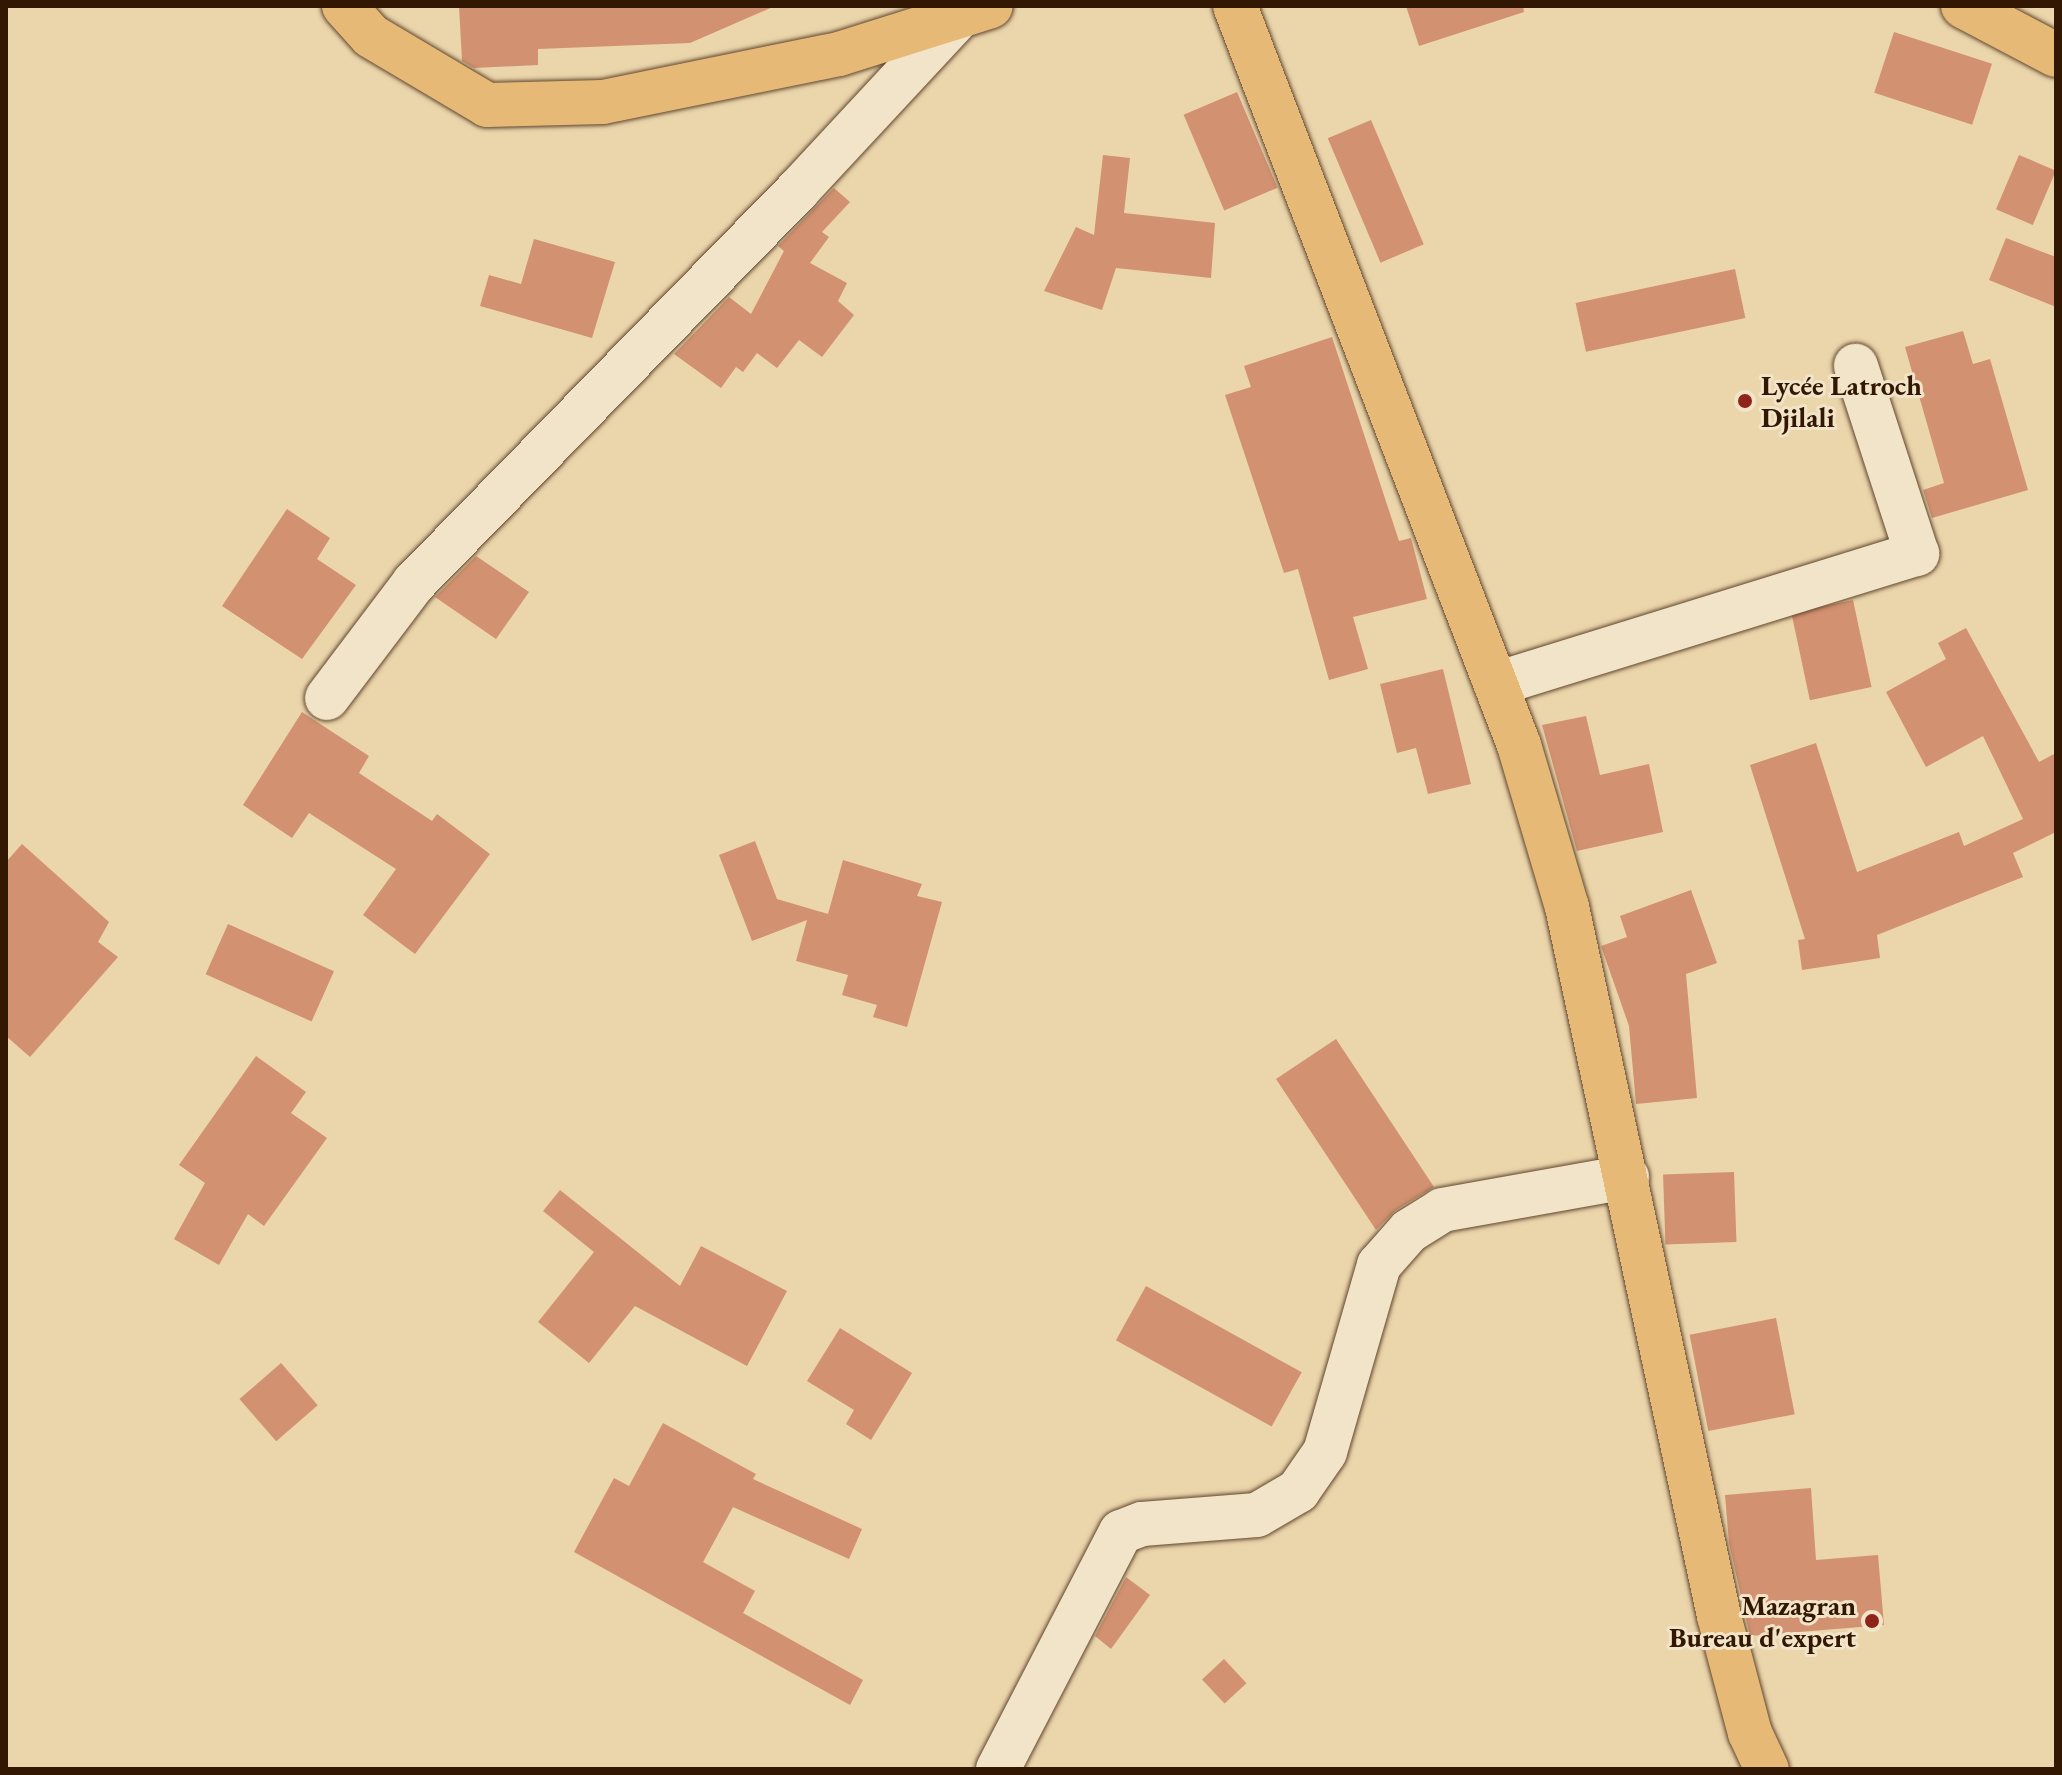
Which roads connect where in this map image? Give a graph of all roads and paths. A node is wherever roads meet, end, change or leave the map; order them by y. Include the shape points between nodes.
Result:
1 (344, 6) edge
2 (1235, 6) edge
3 (1973, 8) edge
4 (974, 12) edge
5 (2056, 55) edge
6 (1856, 366) dead end
7 (1496, 684) junction
8 (327, 698) dead end
9 (1627, 1177) junction
10 (998, 1769) edge
11 (1767, 1769) edge

1 - 4 main road via 371,36 487,105 603,102 839,54
2 - 7 main road
3 - 5 main road
4 - 8 street via 414,583
6 - 7 street via 1917,554
7 - 9 main road via 1567,907
9 - 10 street via 1442,1210 1409,1231 1379,1265 1325,1452 1298,1491 1257,1515 1142,1524 1121,1532
9 - 11 main road via 1719,1616 1750,1733

